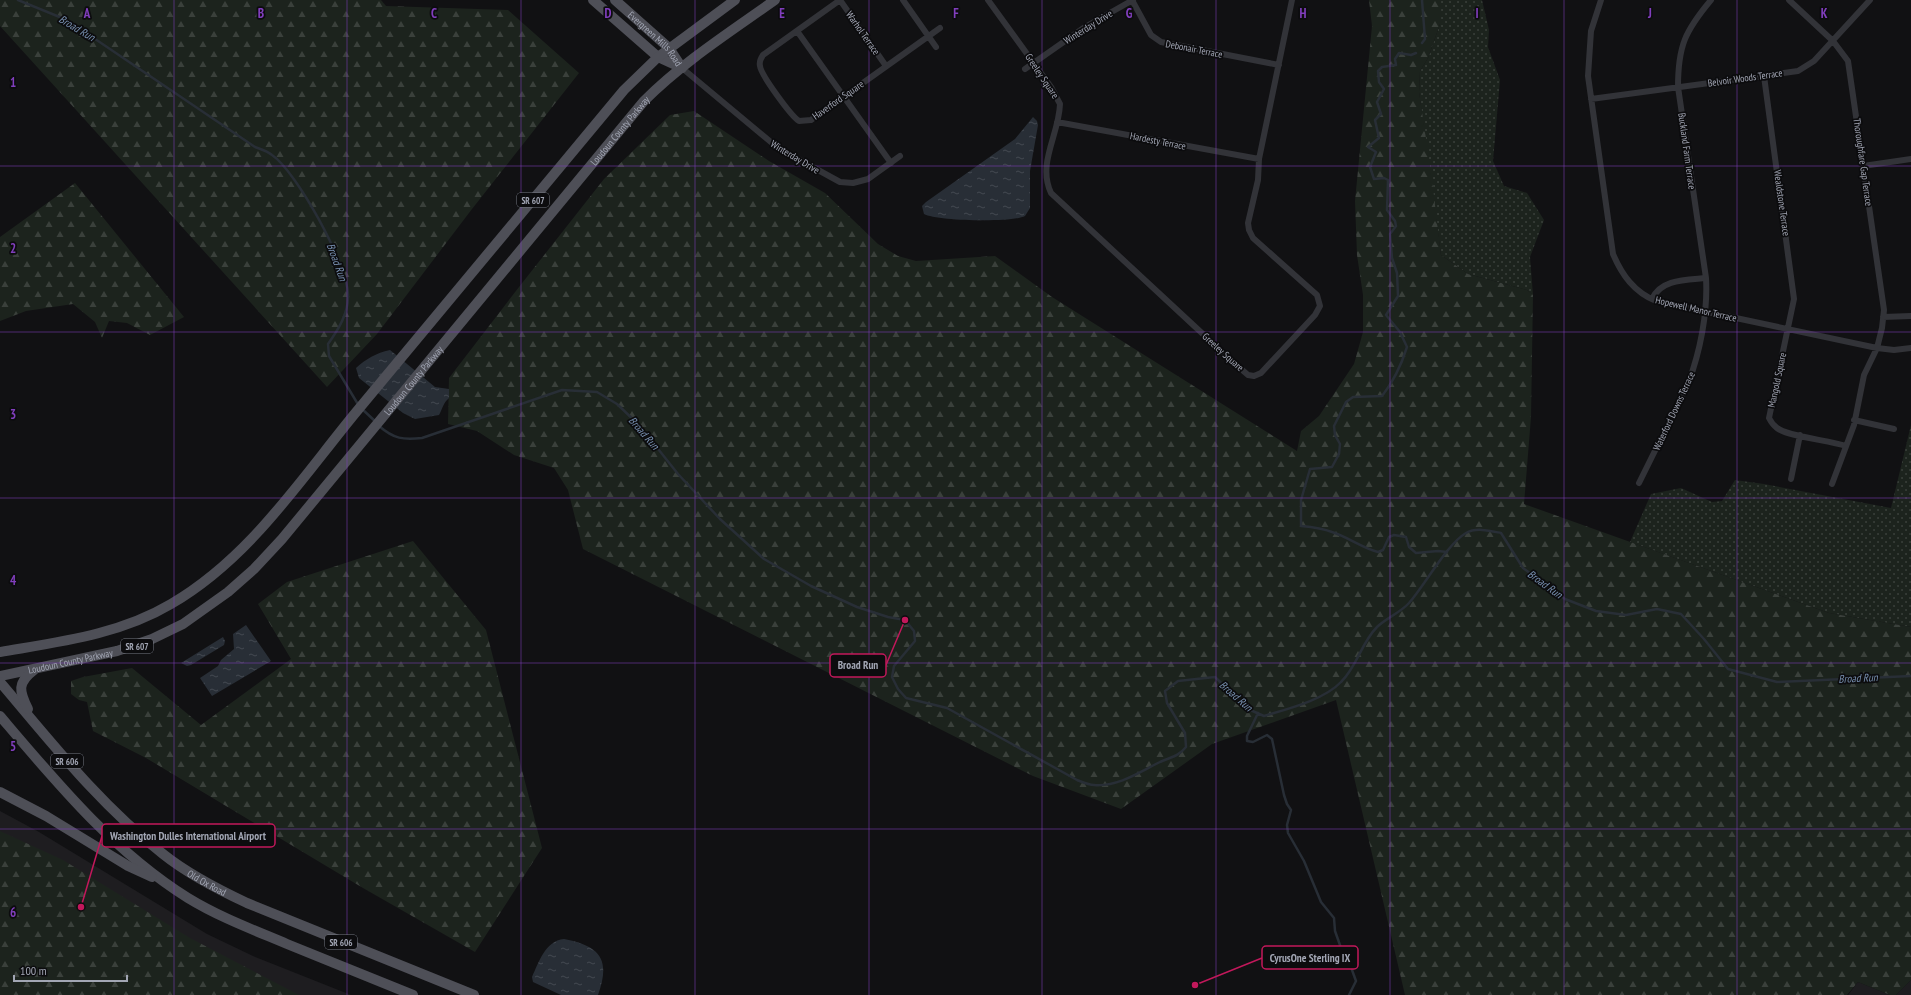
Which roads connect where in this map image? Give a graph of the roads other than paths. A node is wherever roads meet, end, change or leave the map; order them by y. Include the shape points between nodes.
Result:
1 (593, 0) edge
2 (615, 0) edge
3 (735, 0) edge
4 (775, 0) edge
5 (840, 0) edge
6 (903, 0) edge
7 (988, 0) edge
8 (1132, 0) edge
9 (1292, 0) edge
10 (1601, 0) edge
11 (1712, 0) edge
12 (1789, 0) edge
13 (1870, 0) edge
14 (940, 28) dead end
15 (797, 31) junction
16 (929, 36) junction
17 (1834, 41) junction
18 (936, 47) dead end
19 (669, 48) junction
20 (658, 56) junction
21 (1034, 63) junction
22 (1279, 65) junction
23 (886, 66) junction
24 (682, 68) junction
25 (1026, 69) dead end
26 (1764, 76) junction
27 (1678, 87) junction
28 (844, 96) junction
29 (1591, 99) junction
30 (1057, 122) junction
31 (900, 156) dead end
32 (1911, 159) edge
33 (1259, 160) junction
34 (890, 163) junction
35 (1864, 166) junction
36 (1706, 278) junction
37 (1652, 299) junction
38 (1705, 312) junction
39 (1911, 316) edge
40 (1883, 317) junction
41 (1789, 330) junction
42 (1877, 348) junction
43 (1911, 348) edge
44 (1854, 420) junction
45 (1894, 430) dead end
46 (1800, 435) junction
47 (1846, 446) junction
48 (1791, 479) dead end
49 (1639, 483) dead end
50 (1832, 484) dead end
51 (0, 652) edge
52 (35, 670) junction
53 (0, 676) edge
54 (0, 682) edge
55 (0, 716) edge
56 (37, 724) junction
57 (0, 792) edge
58 (170, 885) junction
59 (413, 995) edge
60 (474, 995) edge

1 - 20 main road, Evergreen Mills Road
2 - 19 main road, Evergreen Mills Road
3 - 19 main road, Loudoun County Parkway / SR 607
4 - 24 main road, Loudoun County Parkway / SR 607
5 - 15 street, Haverford Square
5 - 23 street, Warhol Terrace
6 - 16 street
7 - 21 street, Greeley Square
8 - 21 street, Winterday Drive via 1085,27
8 - 22 street, Debonair Terrace via 1151,35 1161,42
9 - 22 street, Greeley Square
10 - 29 street, Hopewell Manor Terrace via 1588,50
11 - 27 street, Buckland Farm Terrace via 1696,18 1683,42 1678,63
12 - 17 street, Thoroughfare Gap Terrace
13 - 17 street, Belvoir Woods Terrace
14 - 16 street, Haverford Square
15 - 28 street
15 - 28 street, Haverford Square via 763,55 759,66 790,112 799,121 811,120
16 - 18 street
16 - 23 street, Haverford Square
17 - 26 street, Belvoir Woods Terrace via 1814,61 1798,71
17 - 35 street, Thoroughfare Gap Terrace via 1848,61
19 - 20 main road, Loudoun County Parkway / SR 607
19 - 24 main road, Evergreen Mills Road
20 - 24 main road, Evergreen Mills Road
20 - 51 main road, Loudoun County Parkway / SR 607 via 624,90 293,492 241,550 209,580 170,605 108,630 78,639
21 - 25 street, Winterday Drive
21 - 30 street, Greeley Square via 1058,98 1060,110
22 - 33 street, Greeley Square
23 - 28 street, Haverford Square
24 - 34 street, Winterday Drive via 778,148 840,182 853,183 868,179
24 - 52 main road, Loudoun County Parkway / SR 607 via 644,101 270,553 238,584 183,624 137,645
26 - 27 street, Belvoir Woods Terrace
26 - 41 street, Wealdstone Terrace via 1793,286 1794,299
27 - 29 street, Belvoir Woods Terrace
27 - 36 street, Buckland Farm Terrace
28 - 34 street
29 - 37 street, Hopewell Manor Terrace via 1613,254 1633,287
30 - 33 street, Hardesty Terrace
30 - 33 street, Greeley Square via 1047,161 1048,186 1051,193 1232,361 1254,376 1261,373 1315,315 1320,306 1317,295 1253,238 1249,230
31 - 34 street, Winterday Drive
32 - 35 street
35 - 40 street, Thoroughfare Gap Terrace
36 - 37 street via 1667,283 1658,289
36 - 38 street, Buckland Farm Terrace
37 - 38 street, Hopewell Manor Terrace
38 - 41 street, Hopewell Manor Terrace
38 - 49 street, Waterford Downs Terrace via 1693,372
39 - 40 street
40 - 42 street, Thoroughfare Gap Terrace
41 - 42 street, Hopewell Manor Terrace
41 - 46 street, Mangold Square via 1770,418 1777,428
42 - 43 street, Hopewell Manor Terrace
42 - 44 street, Thoroughfare Gap Terrace via 1864,375
44 - 45 street
44 - 47 street, Thoroughfare Gap Terrace
46 - 47 street, Mangold Square
46 - 48 street
47 - 50 street, Thoroughfare Gap Terrace
52 - 53 main road, Loudoun County Parkway / SR 607
52 - 56 main road via 23,680 21,690 22,697
54 - 56 main road, Old Ox Road / SR 606
55 - 58 main road, SR 606 via 88,817
56 - 60 main road, Old Ox Road / SR 606 via 113,811 145,840 188,871 247,903
57 - 58 main road via 46,816 128,866
58 - 59 main road via 202,906 256,932

